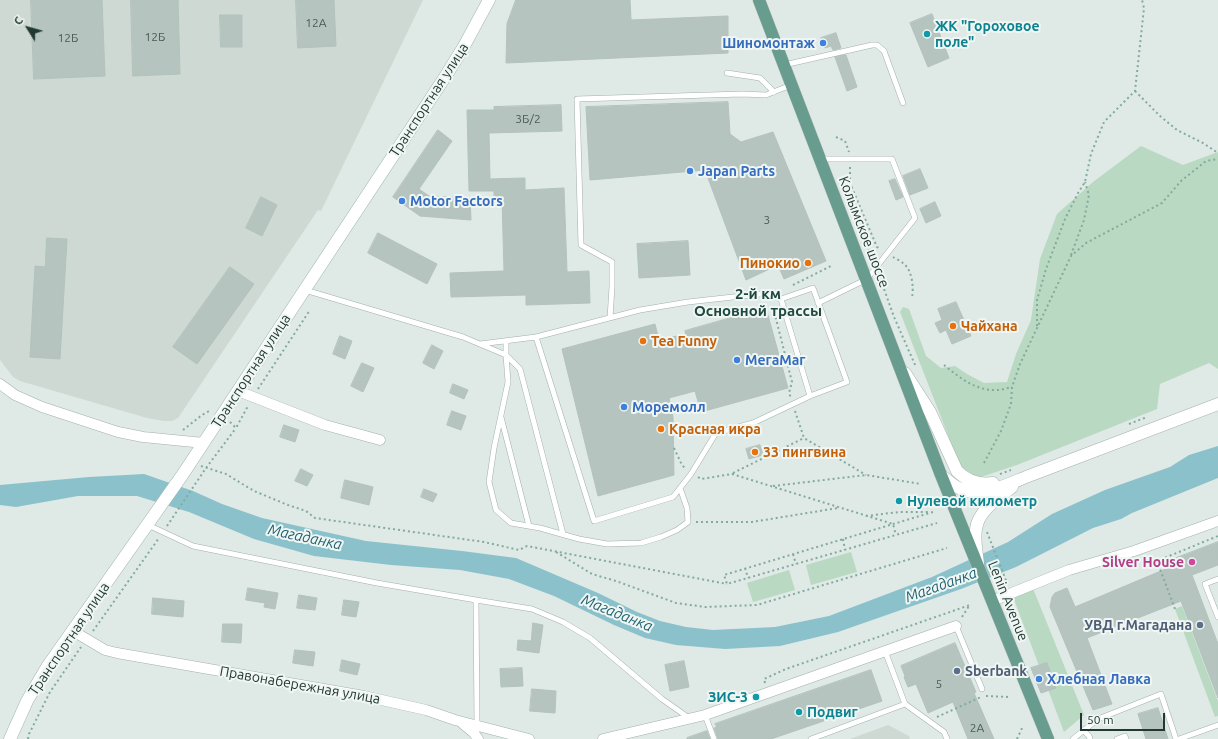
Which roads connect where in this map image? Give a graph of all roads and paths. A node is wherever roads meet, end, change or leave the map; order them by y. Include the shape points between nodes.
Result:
1 (489, 0) edge
2 (759, 0) edge
3 (1142, 0) edge
4 (784, 65) junction
5 (727, 73) dead end
6 (791, 85) junction
7 (1135, 91) junction
8 (774, 92) junction
9 (904, 103) dead end
10 (836, 137) dead end
11 (1218, 153) edge
12 (820, 159) junction
13 (849, 159) junction
14 (1218, 159) edge
15 (1086, 182) junction
16 (853, 210) dead end
17 (887, 254) junction
18 (1071, 256) junction
19 (876, 267) junction
20 (867, 279) junction
21 (305, 290) junction
22 (912, 297) dead end
23 (781, 300) junction
24 (818, 304) junction
25 (610, 318) junction
26 (1037, 328) junction
27 (536, 337) junction
28 (506, 340) junction
29 (480, 344) junction
30 (506, 355) junction
31 (899, 365) junction
32 (944, 365) dead end
33 (916, 368) dead end
34 (0, 384) edge
35 (1012, 387) junction
36 (238, 391) junction
37 (810, 396) junction
38 (1218, 404) edge
39 (501, 416) junction
40 (236, 428) dead end
41 (804, 438) dead end
42 (380, 440) dead end
43 (204, 443) junction
44 (674, 448) dead end
45 (191, 462) junction
46 (984, 463) dead end
47 (206, 468) junction
48 (691, 474) junction
49 (732, 474) junction
50 (941, 475) junction
51 (1026, 477) junction
52 (921, 484) dead end
53 (772, 486) junction
54 (680, 488) junction
55 (839, 508) junction
56 (866, 516) junction
57 (1218, 521) edge
58 (688, 522) junction
59 (937, 523) dead end
60 (893, 524) junction
61 (148, 525) junction
62 (530, 526) junction
63 (163, 531) dead end
64 (976, 533) junction
65 (563, 534) junction
66 (896, 535) junction
67 (1218, 536) edge
68 (842, 539) junction
69 (947, 548) dead end
70 (845, 550) junction
71 (553, 551) junction
72 (793, 554) junction
73 (796, 564) junction
74 (745, 568) junction
75 (748, 578) junction
76 (1218, 579) edge
77 (727, 584) junction
78 (1008, 586) dead end
79 (991, 598) junction
80 (476, 600) junction
81 (1175, 609) dead end
82 (1218, 617) edge
83 (956, 626) junction
84 (73, 631) junction
85 (885, 651) junction
86 (764, 678) dead end
87 (982, 689) dead end
88 (1010, 697) dead end
89 (905, 704) junction
90 (706, 715) junction
91 (690, 719) junction
92 (455, 720) junction
93 (928, 721) junction
94 (477, 725) junction
95 (1218, 725) edge
96 (1023, 726) dead end
97 (1083, 730) junction
98 (10, 739) edge
99 (478, 739) edge
100 (529, 739) edge
101 (603, 739) edge
102 (714, 739) edge
103 (811, 739) edge
104 (947, 739) edge
105 (1017, 739) edge
106 (1048, 739) edge
107 (1073, 739) edge
108 (1090, 739) edge
109 (1117, 739) edge
110 (1126, 739) edge
111 (1178, 739) edge

1 - 21 main road, Транспортная улица via 452,66
2 - 4 main road, Колымское шоссе
3 - 7 path via 1144,8
4 - 6 main road, Колымское шоссе
4 - 9 lane via 872,44 877,45 884,51
5 - 8 lane via 760,78
6 - 8 lane
6 - 12 main road, Колымское шоссе
7 - 11 path via 1177,130
7 - 15 path via 1104,122 1091,154
8 - 25 lane via 766,95 577,99 581,245 612,262
10 - 13 path via 845,141
12 - 13 lane
12 - 20 main road, Колымское шоссе
13 - 17 path via 850,183 877,246
13 - 17 lane via 892,160 900,180 915,218
14 - 18 path via 1206,162 1181,181 1162,203 1086,243
15 - 18 path via 1089,195 1084,220
15 - 26 path via 1065,219 1046,269 1037,300
16 - 19 path
17 - 19 lane
17 - 22 path via 905,264 914,289
18 - 26 path
19 - 20 lane
19 - 33 path
20 - 24 lane
20 - 31 main road, Колымское шоссе
21 - 29 lane
21 - 36 main road, Транспортная улица
23 - 24 lane via 813,288
23 - 25 lane via 769,293 648,308
23 - 37 lane
24 - 37 lane via 847,382
25 - 27 lane
26 - 35 path
27 - 28 lane
27 - 54 lane via 594,522 673,497
28 - 29 lane
28 - 30 lane
29 - 30 lane
30 - 39 lane via 508,382
30 - 65 lane via 520,369
31 - 50 main road, Колымское шоссе
31 - 51 main road via 930,412 954,467 961,475 973,482 987,484
32 - 35 path via 961,379 980,388 997,390
34 - 43 street via 15,395 42,407 118,432
35 - 46 path via 1011,404 1001,431
36 - 42 street via 325,425
36 - 43 main road, Транспортная улица
37 - 48 lane via 753,423 716,433
38 - 51 main road
39 - 62 lane
39 - 62 lane via 489,482 496,510 511,523
40 - 47 path
41 - 49 path
43 - 45 main road, Транспортная улица
44 - 48 path via 682,465
45 - 47 path
45 - 61 main road, Транспортная улица
47 - 63 path
47 - 71 path via 226,474 254,491 306,511 315,518 484,542 519,550 527,546
48 - 49 path via 701,479
48 - 54 lane
49 - 53 path
50 - 51 main road via 958,488 974,492 1000,488
50 - 64 main road, Lenin Avenue
51 - 64 main road via 995,500 980,518
52 - 53 path via 866,475
53 - 55 path
54 - 58 lane
55 - 56 path
55 - 58 path via 752,522
56 - 60 path
56 - 60 path via 899,512 933,512
57 - 79 street
58 - 65 lane via 677,530 641,543 607,544
59 - 66 path
60 - 66 path
60 - 68 path
61 - 80 lane via 192,546
61 - 84 main road, Транспортная улица
62 - 65 lane
64 - 78 path
64 - 79 main road, Lenin Avenue via 979,568
66 - 70 path
67 - 81 path via 1157,561
68 - 70 path
68 - 72 path
69 - 71 path via 757,605 705,606 676,603 592,574
70 - 73 path
71 - 77 path
72 - 73 path
72 - 74 path
73 - 75 path
74 - 75 path
74 - 77 path via 724,575
75 - 77 path
76 - 82 lane via 1205,584
79 - 106 main road, Lenin Avenue
80 - 91 lane via 532,609 563,622 590,638 662,699
80 - 94 lane
83 - 85 street
83 - 86 path via 970,605 786,668
83 - 87 lane
84 - 92 street, Правонабережная улица via 105,650 116,653 364,696 426,710
84 - 98 main road, Транспортная улица via 33,691
85 - 89 lane
85 - 90 street
88 - 93 path via 984,696
89 - 93 lane
89 - 103 lane
90 - 91 street
90 - 102 lane
91 - 101 street
92 - 94 street, Правонабережная улица
92 - 99 street via 469,728
93 - 104 lane via 944,732
94 - 100 street, Правонабережная улица
95 - 111 lane
96 - 105 path
97 - 107 lane
97 - 108 lane
97 - 111 lane via 1098,719 1161,694
109 - 110 lane via 1125,736

